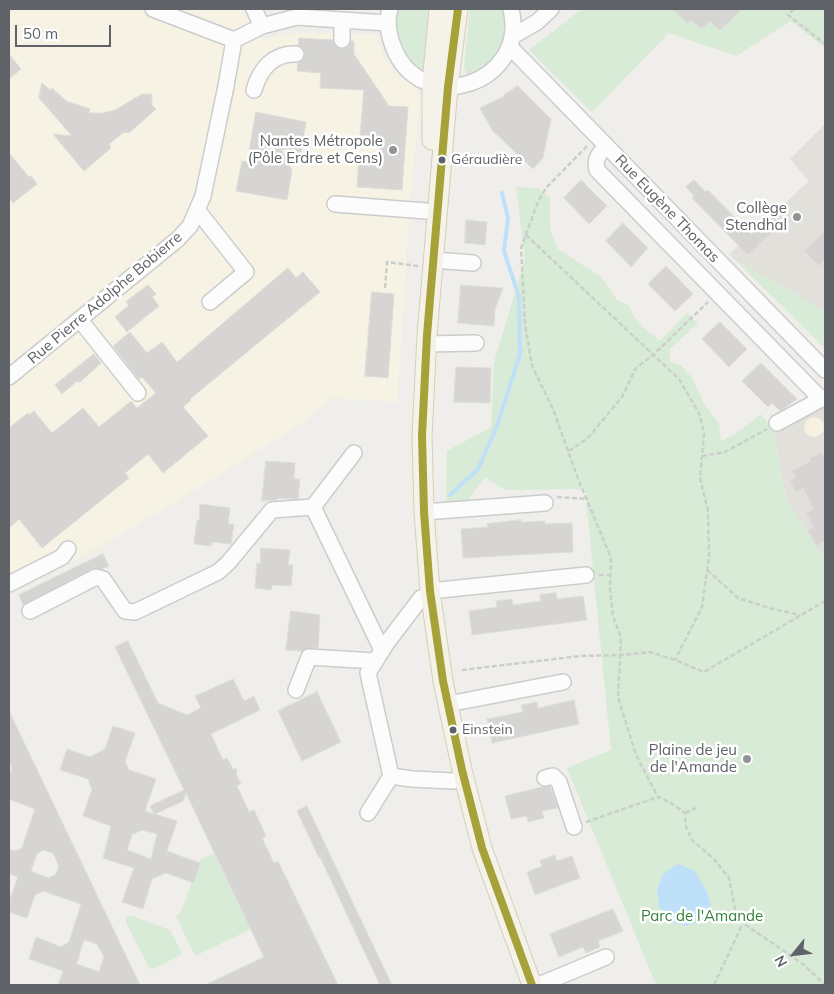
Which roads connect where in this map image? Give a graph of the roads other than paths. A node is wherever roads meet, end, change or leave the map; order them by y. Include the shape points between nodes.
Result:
1 (153, 9) edge
2 (254, 9) edge
3 (439, 9) edge
4 (458, 9) edge
5 (511, 9) edge
6 (551, 9) edge
7 (388, 16) edge
8 (342, 17) edge
9 (262, 26) junction
10 (234, 40) junction
11 (342, 40) dead end
12 (511, 42) junction
13 (296, 54) dead end
14 (440, 86) junction
15 (254, 90) dead end
16 (606, 146) junction
17 (335, 204) dead end
18 (198, 211) junction
19 (426, 211) junction
20 (427, 263) junction
21 (473, 263) dead end
22 (210, 302) dead end
23 (80, 320) junction
24 (476, 343) dead end
25 (427, 344) junction
26 (825, 370) edge
27 (9, 377) edge
28 (138, 393) dead end
29 (823, 398) edge
30 (777, 424) road end
31 (354, 453) dead end
32 (545, 503) road end
33 (313, 506) junction
34 (424, 512) junction
35 (68, 549) dead end
36 (586, 575) dead end
37 (9, 584) edge
38 (426, 595) junction
39 (30, 611) dead end
40 (378, 656) junction
41 (564, 682) dead end
42 (296, 690) dead end
43 (448, 704) junction
44 (391, 776) junction
45 (545, 778) dead end
46 (453, 781) junction
47 (368, 813) dead end
48 (574, 826) road end
49 (606, 957) dead end
50 (521, 985) edge
51 (532, 985) edge
52 (539, 985) edge

1 - 10 street
2 - 9 street
3 - 14 main road
4 - 14 main road
5 - 12 street via 514,25
6 - 12 street
7 - 8 street
7 - 14 street via 389,36 405,67 417,78
8 - 9 street via 296,17
8 - 11 street
9 - 10 street
10 - 18 street, Rue Pierre Adolphe Bobierre
12 - 14 street via 502,61 489,74 464,86
12 - 16 street, Rue Eugène Thomas
13 - 15 street via 282,56 264,66
14 - 19 main road via 433,126
14 - 20 main road
16 - 26 street, Rue Eugène Thomas
16 - 29 street via 597,157 597,170
17 - 19 street
18 - 22 street via 246,272
18 - 23 street, Rue Pierre Adolphe Bobierre via 178,239
19 - 20 main road
20 - 21 street
20 - 25 main road
20 - 38 main road via 415,341 412,435 414,512
23 - 27 street, Rue Pierre Adolphe Bobierre
23 - 28 street
24 - 25 street
25 - 34 main road via 422,436
29 - 30 street
31 - 33 street
32 - 34 street
33 - 39 street via 272,510 218,572 135,612 125,611 100,577
33 - 40 street
34 - 38 main road
35 - 37 street via 62,557
36 - 38 street
38 - 40 street
38 - 43 main road
38 - 46 main road via 433,686
40 - 42 street via 309,657
40 - 44 street via 368,673
41 - 43 street
43 - 51 main road via 482,848
44 - 46 street
44 - 47 street
45 - 48 street via 553,776 559,782
46 - 50 main road via 474,858
49 - 52 street

